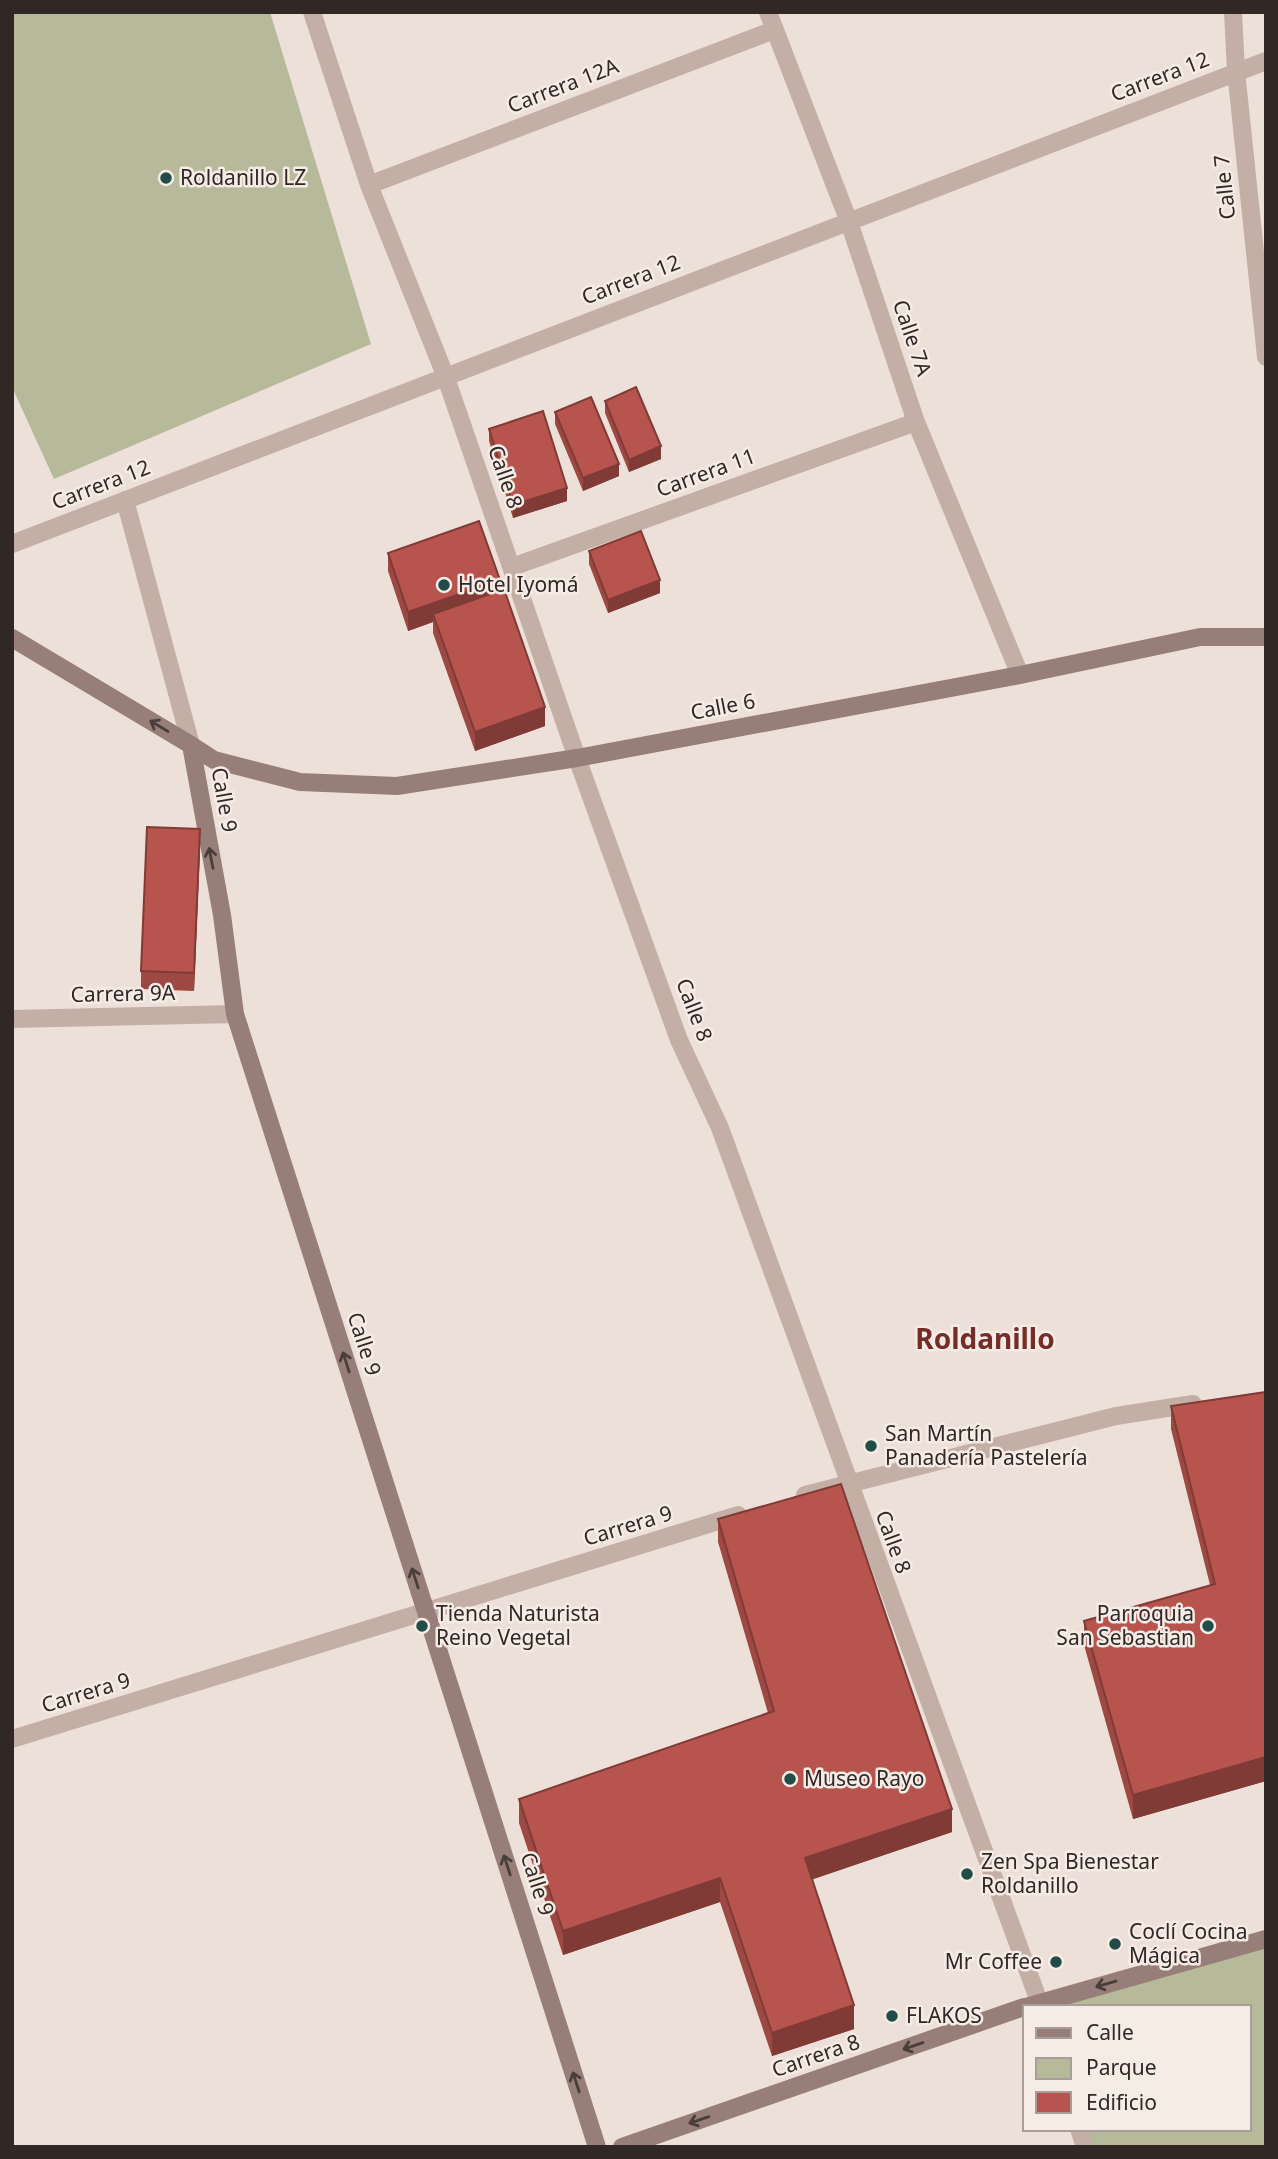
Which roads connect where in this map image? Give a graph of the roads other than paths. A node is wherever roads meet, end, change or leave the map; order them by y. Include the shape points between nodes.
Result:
1 (768, 12) edge
2 (1233, 12) edge
3 (314, 19) edge
4 (774, 30) junction
5 (1266, 61) edge
6 (1236, 71) junction
7 (369, 185) junction
8 (849, 222) junction
9 (1266, 357) edge
10 (445, 375) junction
11 (916, 422) junction
12 (125, 500) junction
13 (12, 544) edge
14 (512, 567) junction
15 (1266, 637) edge
16 (12, 638) edge
17 (1020, 675) junction
18 (191, 745) junction
19 (577, 758) junction
20 (235, 1014) junction
21 (12, 1019) edge
22 (1211, 1402) edge
23 (848, 1481) junction
24 (782, 1502) edge
25 (756, 1510) edge
26 (426, 1612) junction
27 (12, 1739) edge
28 (1266, 1939) edge
29 (1033, 2005) edge
30 (1036, 2005) edge
31 (1023, 2009) edge
32 (597, 2147) edge
33 (622, 2147) edge

1 - 4 street, Calle 7A
2 - 6 street, Calle 7
3 - 7 street, Calle 8
4 - 7 street, Carrera 12A
4 - 8 street, Calle 7A
5 - 6 street, Carrera 12
6 - 8 street, Carrera 12
6 - 9 street, Calle 7
7 - 10 street, Calle 8
8 - 10 street, Carrera 12
8 - 11 street, Calle 7A
10 - 12 street, Carrera 12
10 - 14 street, Calle 8
11 - 14 street, Carrera 11
11 - 17 street, Calle 7A
12 - 13 street, Carrera 12
12 - 18 street
14 - 19 street, Calle 8
15 - 17 street, Calle 6 via 1200,637
18 -> 16 street, Calle 9
17 - 19 street, Calle 6
18 - 19 street, Calle 6 via 214,760 300,782 397,786
20 -> 18 street, Calle 9
19 - 23 street, Calle 8 via 679,1040 720,1128
20 - 21 street, Carrera 9A
26 -> 20 street, Calle 9
22 - 23 street via 1116,1416
23 - 24 street
23 - 29 street, Calle 8
25 - 26 street, Carrera 9
26 - 27 street, Carrera 9
32 -> 26 street, Calle 9
28 -> 30 street, Carrera 8
31 -> 33 street, Carrera 8

